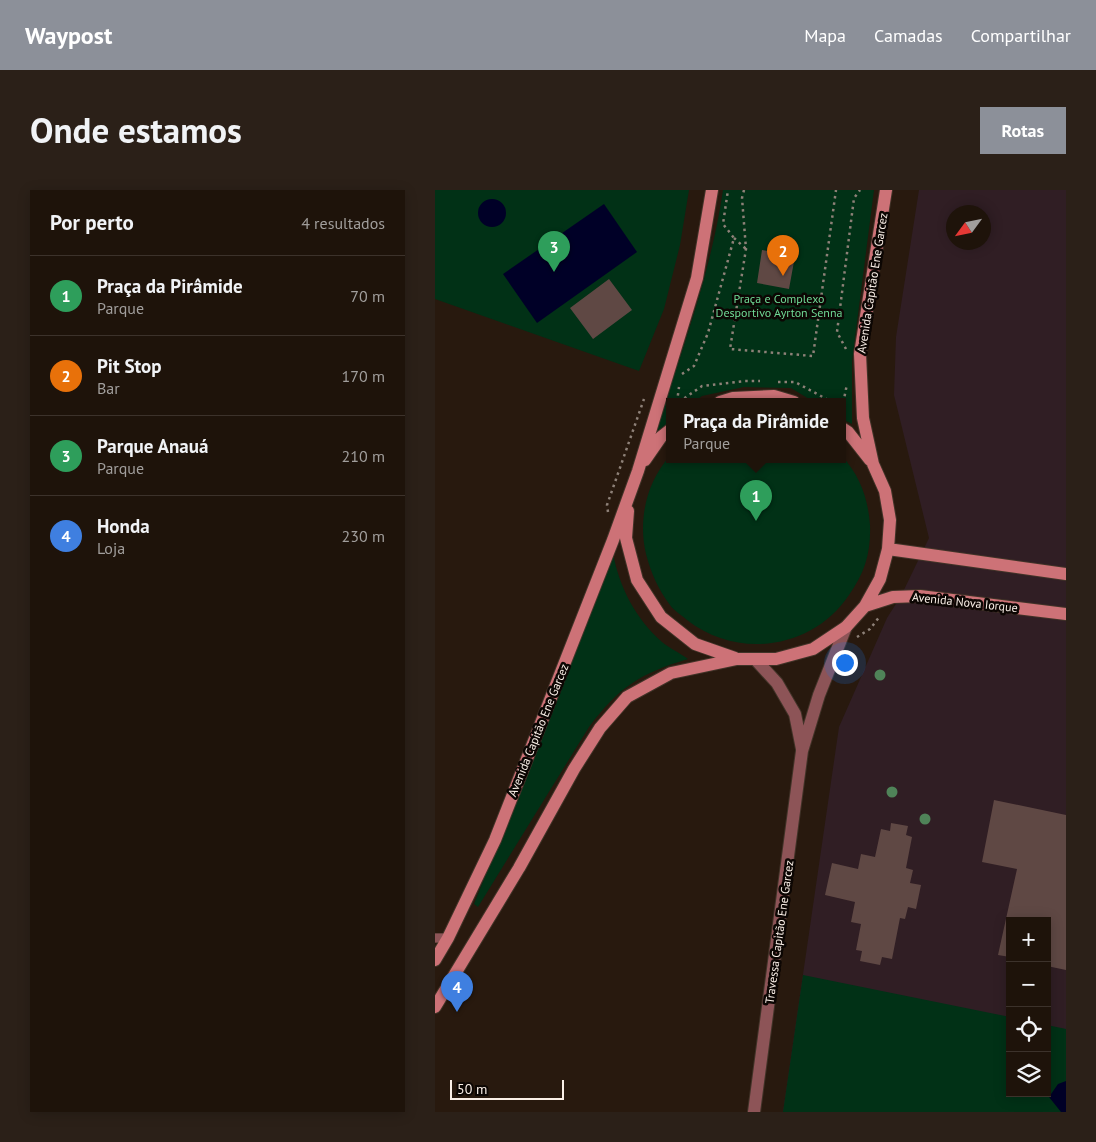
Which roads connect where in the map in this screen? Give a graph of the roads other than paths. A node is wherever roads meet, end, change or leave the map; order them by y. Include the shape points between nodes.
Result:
1 (712, 190) edge
2 (886, 190) edge
3 (733, 398) edge
4 (781, 398) edge
5 (846, 431) edge
6 (666, 433) edge
7 (873, 464) junction
8 (638, 471) junction
9 (630, 494) junction
10 (888, 549) junction
11 (1066, 574) edge
12 (865, 606) junction
13 (1066, 614) edge
14 (846, 627) junction
15 (737, 658) junction
16 (755, 659) junction
17 (802, 751) junction
18 (435, 938) edge
19 (448, 938) junction
20 (435, 960) edge
21 (435, 1007) edge
22 (753, 1112) edge

1 - 8 street, Avenida Capitão Ene Garcez via 697,278
2 - 7 street, Avenida Capitão Ene Garcez via 860,354 863,418
3 - 4 street
5 - 7 street, Avenida Capitão Ene Garcez
6 - 8 street, Avenida Capitão Ene Garcez
7 - 10 street, Avenida Capitão Ene Garcez via 885,491 890,520
8 - 9 street, Avenida Capitão Ene Garcez
9 - 15 street, Avenida Capitão Ene Garcez via 626,538 637,580 661,617 695,644
9 - 19 street, Avenida Capitão Ene Garcez via 495,840
10 - 11 street
10 - 12 street, Avenida Capitão Ene Garcez via 880,579
12 - 13 street, Avenida Nova Iorque via 893,597 920,596
12 - 14 street, Avenida Capitão Ene Garcez
14 - 16 street, Avenida Capitão Ene Garcez via 813,649 776,659
14 - 17 street via 819,695
15 - 16 street, Avenida Capitão Ene Garcez
15 - 21 street, Avenida Capitão Ene Garcez via 671,673 627,697 614,711 573,769 519,868
16 - 17 street via 777,683 795,714
17 - 22 street, Travessa Capitão Ene Garcez
18 - 19 lane
19 - 20 street, Avenida Capitão Ene Garcez

